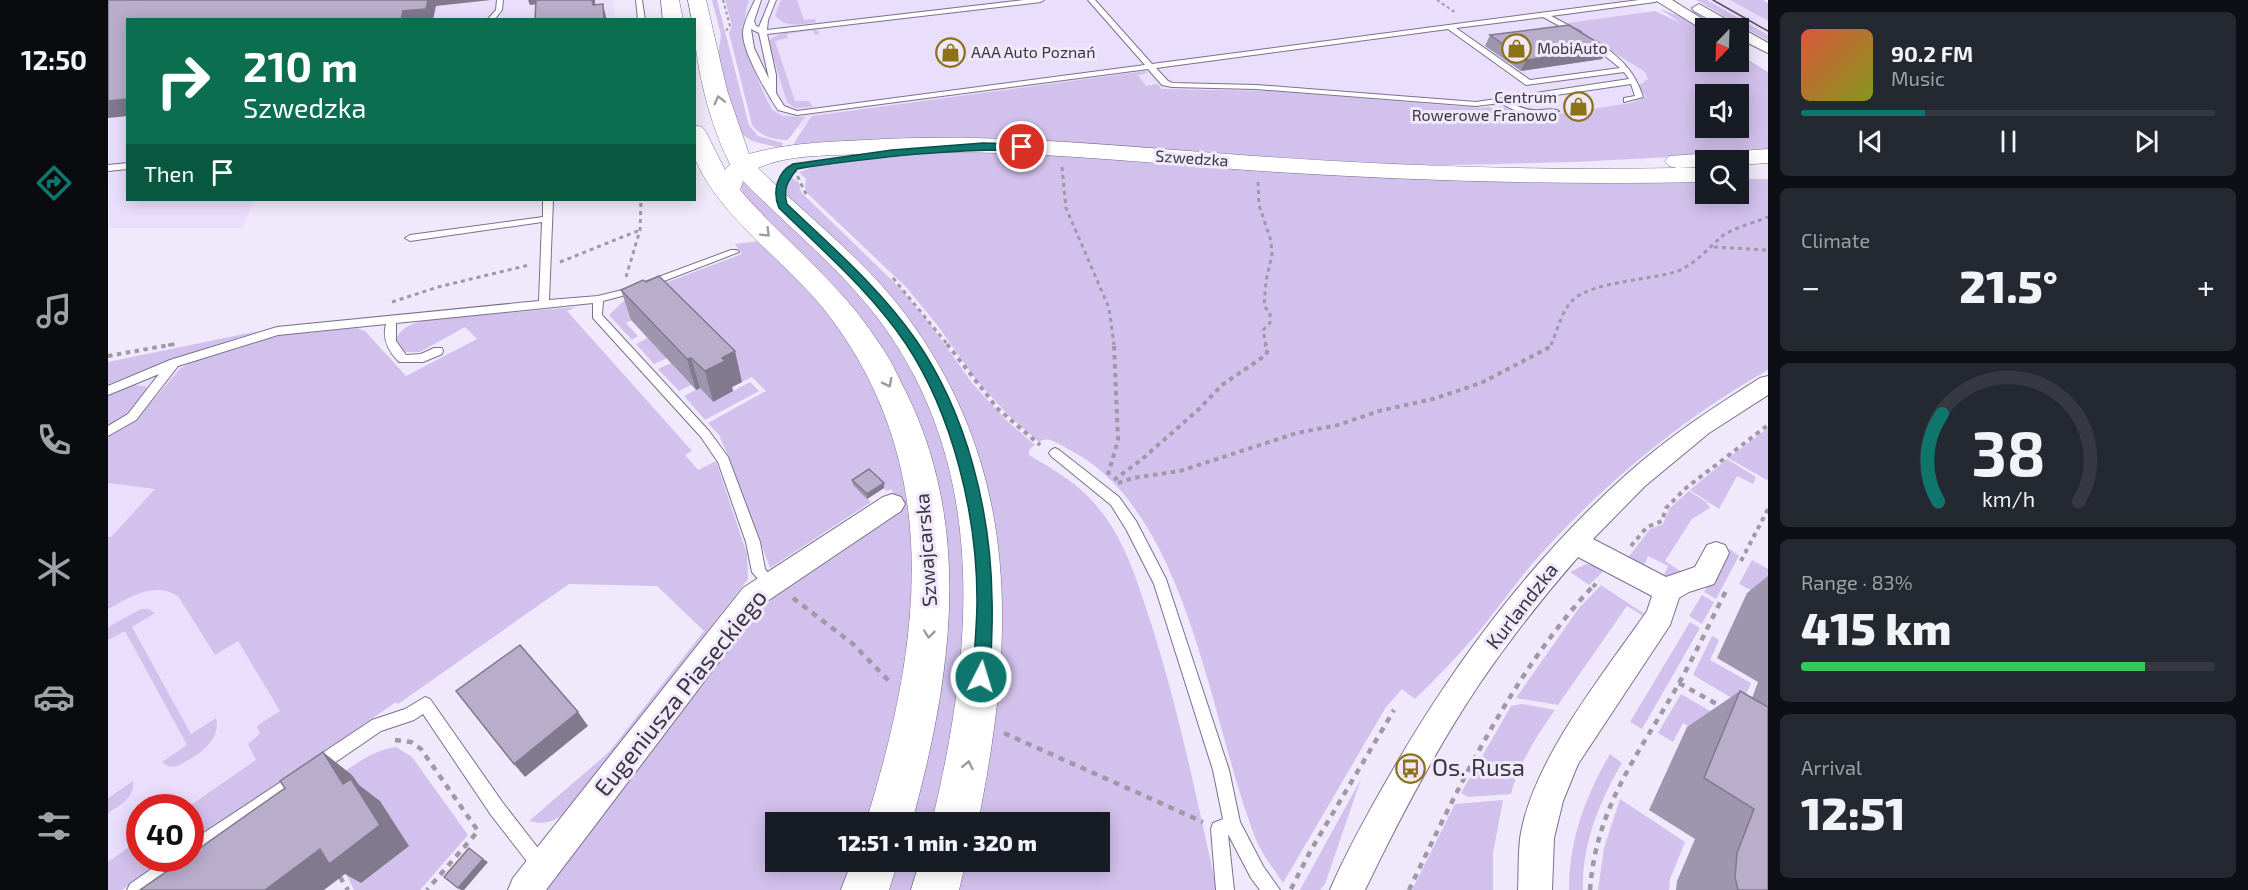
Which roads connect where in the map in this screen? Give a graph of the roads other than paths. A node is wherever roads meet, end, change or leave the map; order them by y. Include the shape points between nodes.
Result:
1 (500, 0) edge
2 (639, 0) edge
3 (670, 0) edge
4 (758, 0) edge
5 (773, 0) edge
6 (1041, 0) edge
7 (1091, 0) edge
8 (1655, 0) edge
9 (1662, 0) edge
10 (1685, 0) edge
11 (699, 2) edge
12 (767, 15) junction
13 (1545, 15) junction
14 (492, 18) edge
15 (642, 18) edge
16 (673, 18) edge
17 (1716, 18) edge
18 (1695, 19) edge
19 (751, 22) junction
20 (1449, 27) junction
21 (803, 28) junction
22 (764, 32) junction
23 (1749, 38) edge
24 (1768, 49) edge
25 (1749, 52) edge
26 (1768, 63) edge
27 (1150, 67) junction
28 (1626, 69) junction
29 (1632, 81) junction
30 (1529, 83) junction
31 (773, 92) junction
32 (1544, 94) junction
33 (1501, 100) junction
34 (1627, 100) dead end
35 (1555, 111) dead end
36 (697, 139) edge
37 (732, 140) junction
38 (1768, 156) edge
39 (792, 160) junction
40 (126, 166) edge
41 (108, 168) edge
42 (1401, 171) junction
43 (1768, 173) edge
44 (1749, 174) edge
45 (1695, 175) edge
46 (735, 177) junction
47 (548, 201) edge
48 (782, 206) junction
49 (547, 219) junction
50 (410, 238) dead end
51 (734, 252) dead end
52 (598, 298) junction
53 (544, 305) junction
54 (392, 320) junction
55 (438, 351) dead end
56 (174, 363) junction
57 (1768, 384) edge
58 (108, 391) edge
59 (108, 432) edge
60 (1055, 453) dead end
61 (892, 504) dead end
62 (1574, 542) junction
63 (1726, 562) road end
64 (770, 584) junction
65 (1667, 591) junction
66 (892, 812) edge
67 (957, 812) edge
68 (1226, 826) junction
69 (204, 842) edge
70 (162, 872) edge
71 (872, 872) edge
72 (940, 872) edge
73 (533, 879) edge
74 (136, 890) edge
75 (865, 890) edge
76 (935, 890) edge
77 (1225, 890) edge
78 (1271, 890) edge
79 (1347, 890) edge
80 (1535, 890) edge

1 - 14 lane via 499,10
2 - 15 lane
3 - 16 street
4 - 19 lane
5 - 12 lane
6 - 21 lane
7 - 27 lane
8 - 13 lane
9 - 18 street
10 - 17 street
37 -> 11 street, Szwajcarska via 720,105
12 - 21 lane via 776,24
12 - 22 lane
13 - 20 lane
13 - 28 lane via 1617,58
19 - 22 lane
19 - 31 lane via 747,30 755,56 765,83
20 - 27 lane
20 - 30 lane
21 - 22 lane
22 - 31 lane via 775,77
23 - 24 street
25 - 26 street
27 - 31 lane via 804,113 783,110
27 - 33 lane via 1172,86 1256,87 1476,104
28 - 29 lane
28 - 30 lane
29 - 32 lane
29 - 34 lane via 1639,97
30 - 32 lane
32 - 33 lane
33 - 35 lane via 1528,113
36 - 46 street, Szwajcarska via 712,170
37 - 39 street
37 - 46 street, Szwajcarska
38 - 42 street, Szwedzka
39 - 42 street, Szwedzka via 983,146
39 - 46 street, Szwedzka
39 - 48 street via 779,193
40 - 41 lane
42 - 45 street, Szwedzka
43 - 44 street
46 - 48 street, Szwajcarska
46 -> 66 street, Szwajcarska via 749,216 832,301 867,346 893,392 916,455 932,569 930,627 918,713
47 - 49 lane
67 -> 48 street, Szwajcarska via 980,690 985,629 980,541 968,472 941,397 912,344 854,274
49 - 50 lane
49 - 53 lane
51 - 52 lane
52 - 53 lane
52 - 64 lane via 597,316 724,460 753,542 759,572
53 - 54 lane
54 - 55 lane via 388,331 391,343 403,359 423,358
54 - 56 lane via 278,331
56 - 58 lane
56 - 59 lane via 132,417
57 - 62 street, Kurlandzka via 1689,437 1636,481
60 - 68 lane via 1115,501 1161,584 1221,770
61 - 64 street, Eugeniusza Piaseckiego
62 - 65 street
62 - 79 street, Kurlandzka via 1517,609 1457,692 1411,768
63 - 65 street
64 - 73 street, Eugeniusza Piaseckiego via 753,596
65 - 80 street via 1660,616 1563,764 1546,801 1538,838
68 - 77 lane
68 - 78 lane
69 - 73 lane via 377,725 409,715 425,704 497,809
70 - 74 lane
71 - 75 street
72 - 76 street

